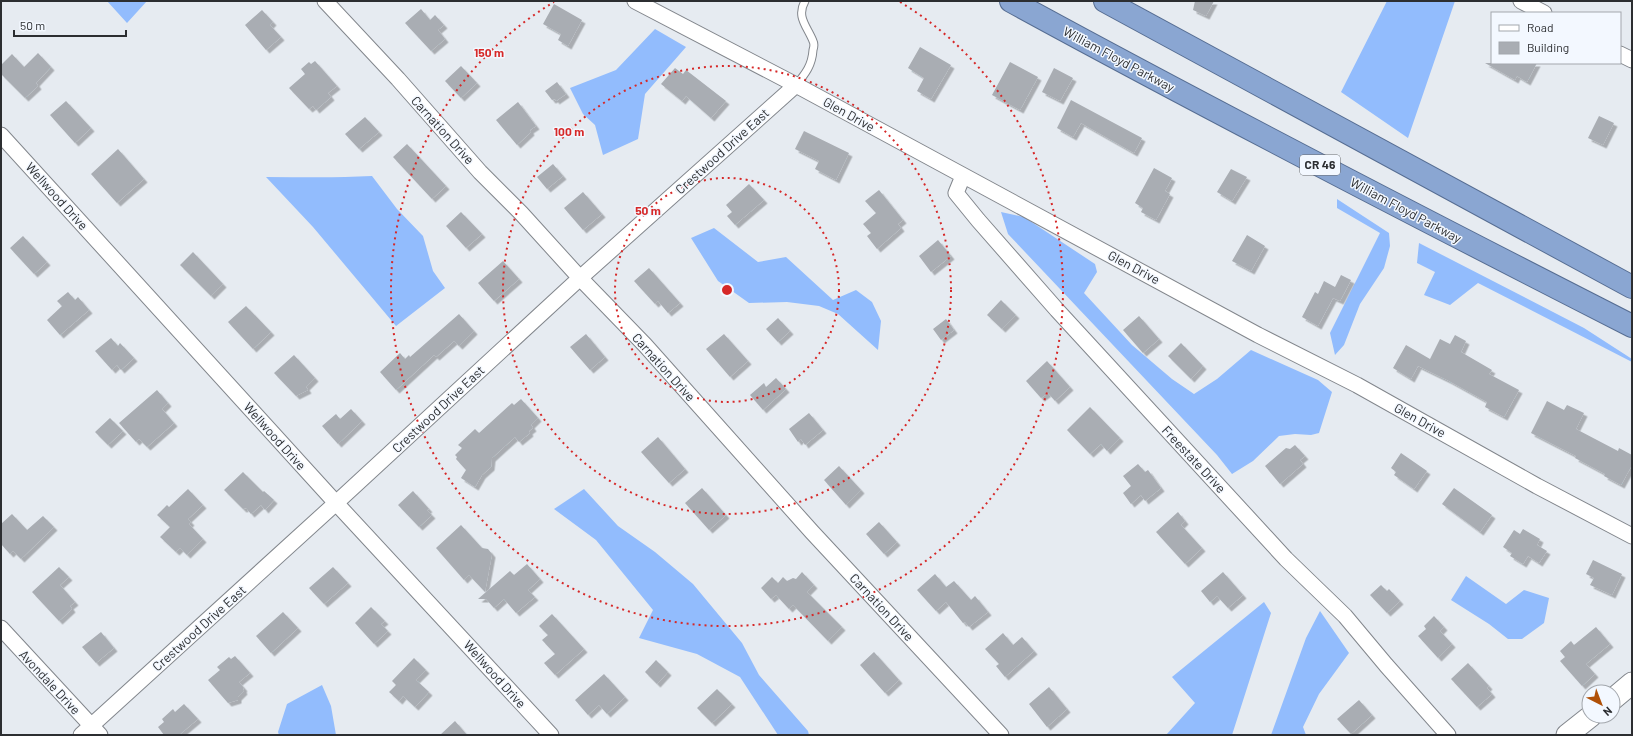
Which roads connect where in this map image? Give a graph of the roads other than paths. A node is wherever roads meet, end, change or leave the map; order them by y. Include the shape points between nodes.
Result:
1 (325, 1) edge
2 (635, 1) edge
3 (805, 1) edge
4 (1011, 1) edge
5 (1105, 1) edge
6 (1521, 1) edge
7 (1542, 12) edge
8 (1621, 54) edge
9 (1632, 60) edge
10 (796, 85) junction
11 (1, 135) edge
12 (963, 176) junction
13 (580, 278) junction
14 (1632, 287) edge
15 (1632, 326) edge
16 (336, 503) junction
17 (1632, 536) edge
18 (1, 628) edge
19 (1632, 683) edge
20 (1621, 692) edge
21 (1581, 724) edge
22 (91, 732) edge
23 (551, 735) edge
24 (1001, 735) edge
25 (1448, 735) edge
26 (1567, 735) edge

1 - 13 street, Carnation Drive
2 - 10 street, Glen Drive
3 - 10 lane via 801,18 814,42 813,61
4 - 15 highway, William Floyd Parkway / CR 46 via 1478,248
5 - 14 highway
6 - 7 street
8 - 9 street
10 - 12 street, Glen Drive
10 - 13 street, Crestwood Drive East
11 - 16 street, Wellwood Drive
12 - 17 street, Glen Drive via 1258,335 1357,385
12 - 25 street, Freestate Drive via 956,193 978,220 1057,310 1286,559 1345,616
13 - 16 street, Crestwood Drive East
13 - 24 street, Carnation Drive via 645,345 807,526
16 - 22 street, Crestwood Drive East
16 - 23 street, Wellwood Drive
18 - 22 street, Avondale Drive
19 - 20 main road
21 - 26 main road

